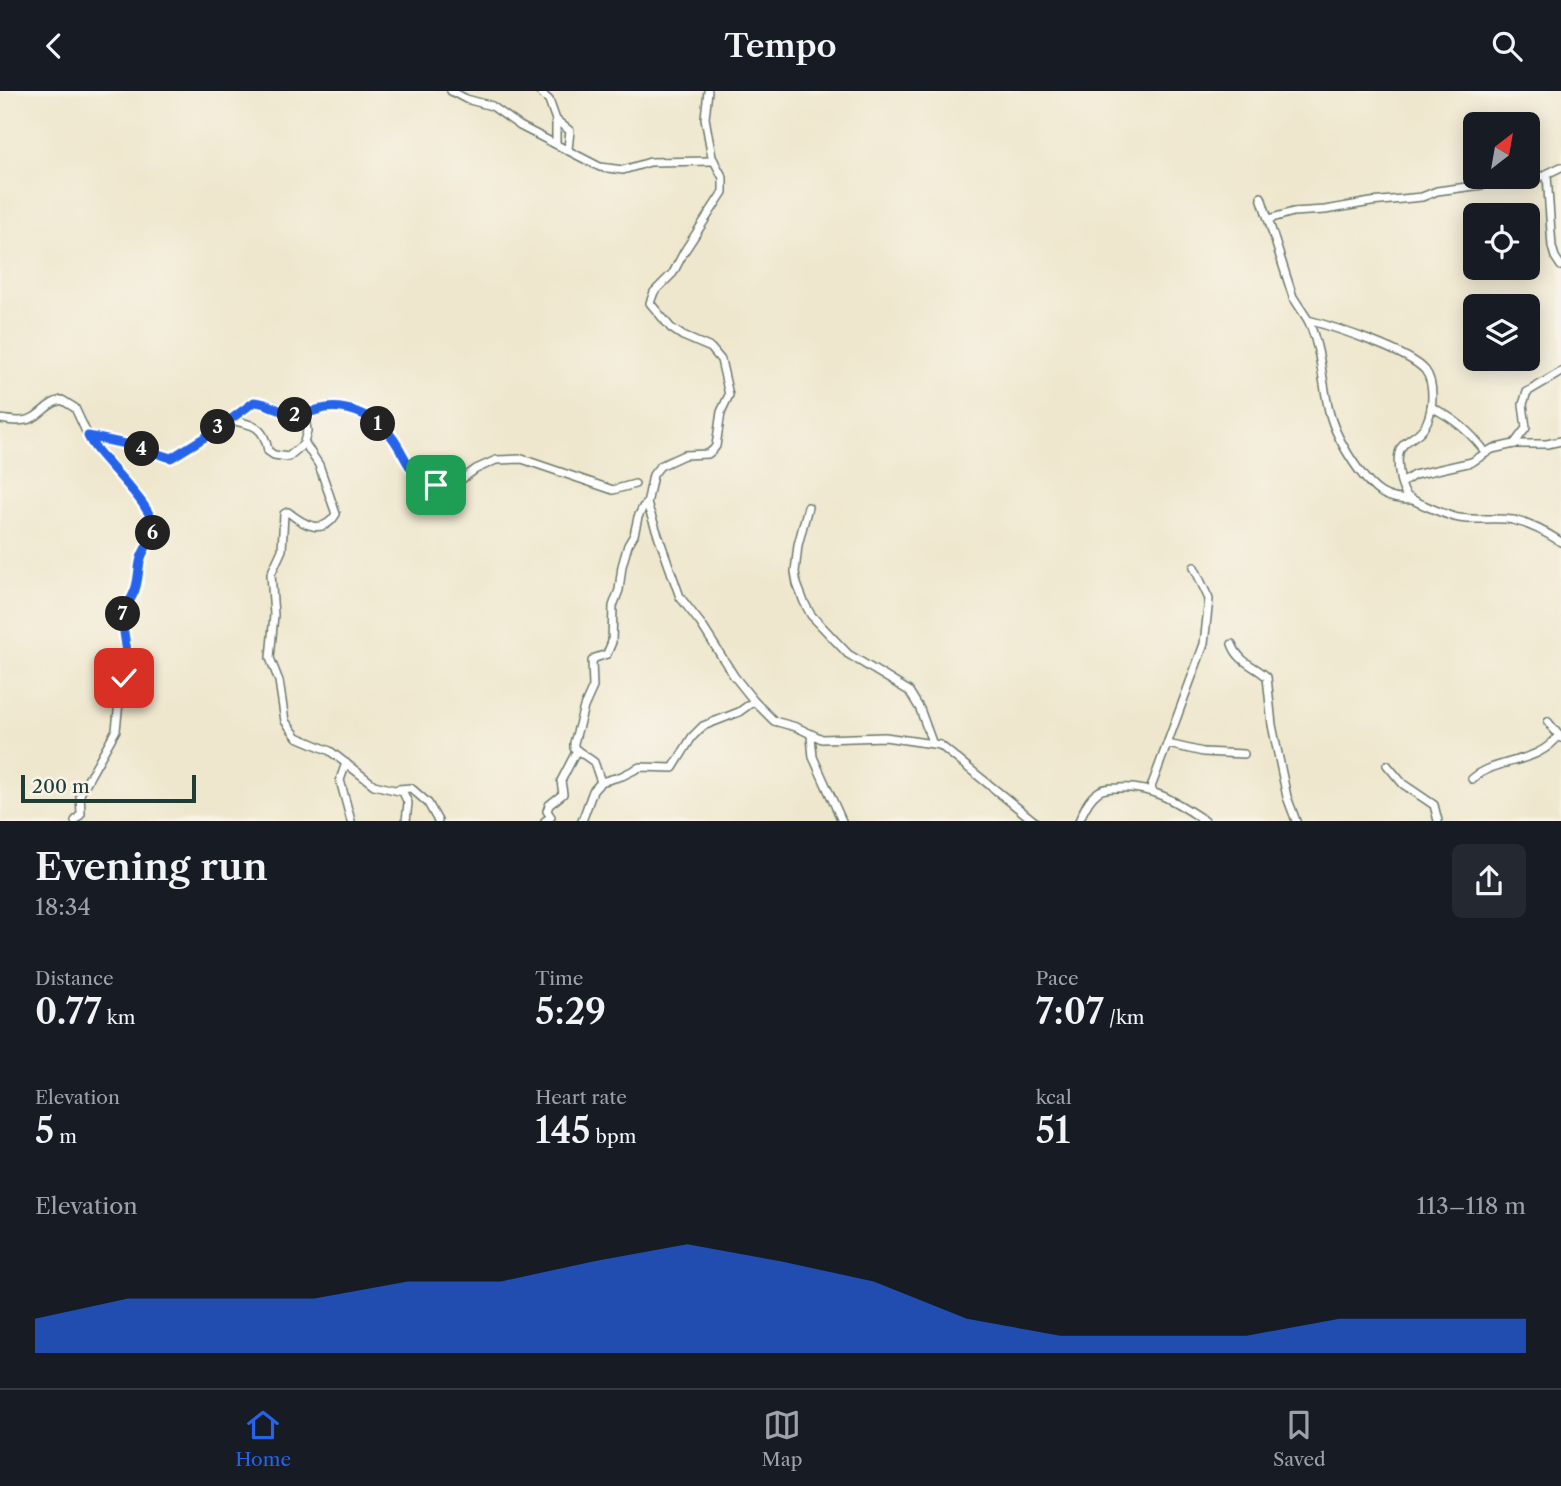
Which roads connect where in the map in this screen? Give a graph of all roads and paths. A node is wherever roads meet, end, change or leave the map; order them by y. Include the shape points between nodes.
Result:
1 (451, 91) edge
2 (539, 91) edge
3 (708, 91) edge
4 (556, 120) junction
5 (556, 143) junction
6 (568, 149) junction
7 (714, 161) junction
8 (1561, 167) edge
9 (1547, 175) junction
10 (1261, 197) dead end
11 (1269, 219) junction
12 (1561, 266) edge
13 (1308, 320) junction
14 (1561, 372) edge
15 (1431, 407) junction
16 (305, 415) junction
17 (0, 419) edge
18 (227, 421) junction
19 (88, 436) junction
20 (1561, 441) edge
21 (305, 443) junction
22 (1514, 445) junction
23 (1486, 453) junction
24 (1402, 483) junction
25 (635, 484) dead end
26 (1412, 500) junction
27 (647, 504) junction
28 (808, 507) dead end
29 (1561, 542) edge
30 (1194, 567) dead end
31 (1232, 644) dead end
32 (754, 701) junction
33 (1548, 722) dead end
34 (811, 736) junction
35 (1560, 737) edge
36 (932, 742) junction
37 (1168, 744) junction
38 (577, 750) junction
39 (1244, 754) dead end
40 (346, 763) junction
41 (1387, 765) dead end
42 (1472, 779) dead end
43 (601, 782) junction
44 (397, 789) junction
45 (1150, 790) junction
46 (840, 818) edge
47 (75, 821) edge
48 (351, 821) edge
49 (406, 821) edge
50 (438, 821) edge
51 (545, 821) edge
52 (582, 821) edge
53 (831, 821) edge
54 (1034, 821) edge
55 (1080, 821) edge
56 (1205, 821) edge
57 (1296, 821) edge
58 (1438, 821) edge

1 - 5 street via 492,106
2 - 4 street via 549,100
3 - 7 street via 705,115
4 - 5 street
4 - 6 street via 570,131
5 - 6 street
6 - 7 street via 600,167 623,170 650,162
7 - 27 street via 723,178 721,197 650,303 671,328 717,353 729,395 713,450 684,455 660,466 653,475
8 - 9 street
9 - 11 street
9 - 12 street via 1552,247
10 - 11 street
11 - 13 street via 1293,297
13 - 15 street via 1358,336 1419,366 1429,379
13 - 26 street via 1331,419 1347,452 1379,492 1393,499
14 - 22 street via 1527,392 1523,404 1526,428
15 - 23 street via 1453,418
15 - 24 street via 1423,429 1401,450
16 - 18 street via 254,402
16 - 21 street
16 - 25 street via 338,407 366,417 387,431 412,472 436,485 458,482 496,460 522,459 613,490
17 - 19 street via 30,419 62,400 75,408
18 - 19 street via 171,458
18 - 21 street via 260,430 274,455 288,457
19 - 47 street via 142,502 153,532 123,613 129,666 120,692 116,730 80,794 81,814
20 - 22 street
21 - 40 street via 319,465 336,514 315,528 289,512 284,514 282,550 271,574 270,658 293,733
22 - 23 street
23 - 24 street via 1472,462 1415,475
24 - 26 street
26 - 29 street via 1458,518 1520,522
27 - 32 street via 680,597
27 - 38 street via 622,566 613,606 612,642 607,654 592,661 593,687 576,737
28 - 36 street via 795,572 804,602 848,654 909,691
30 - 37 street via 1209,599 1205,638
31 - 57 street via 1236,655 1267,677 1272,725
32 - 34 street via 774,721
32 - 43 street via 703,726 673,768 640,767
33 - 35 street
34 - 36 street
34 - 46 street via 813,757
35 - 42 street via 1536,754 1486,769
36 - 54 street
37 - 39 street
37 - 45 street
38 - 43 street via 594,762
38 - 51 street via 562,781 563,794 550,805 551,817
40 - 44 street via 374,785
40 - 48 street via 339,778
41 - 58 street via 1403,784 1434,804
43 - 52 street
44 - 49 street via 408,803
44 - 50 street via 411,788 429,804
45 - 55 street via 1101,790 1092,797
45 - 56 street
46 - 53 street

